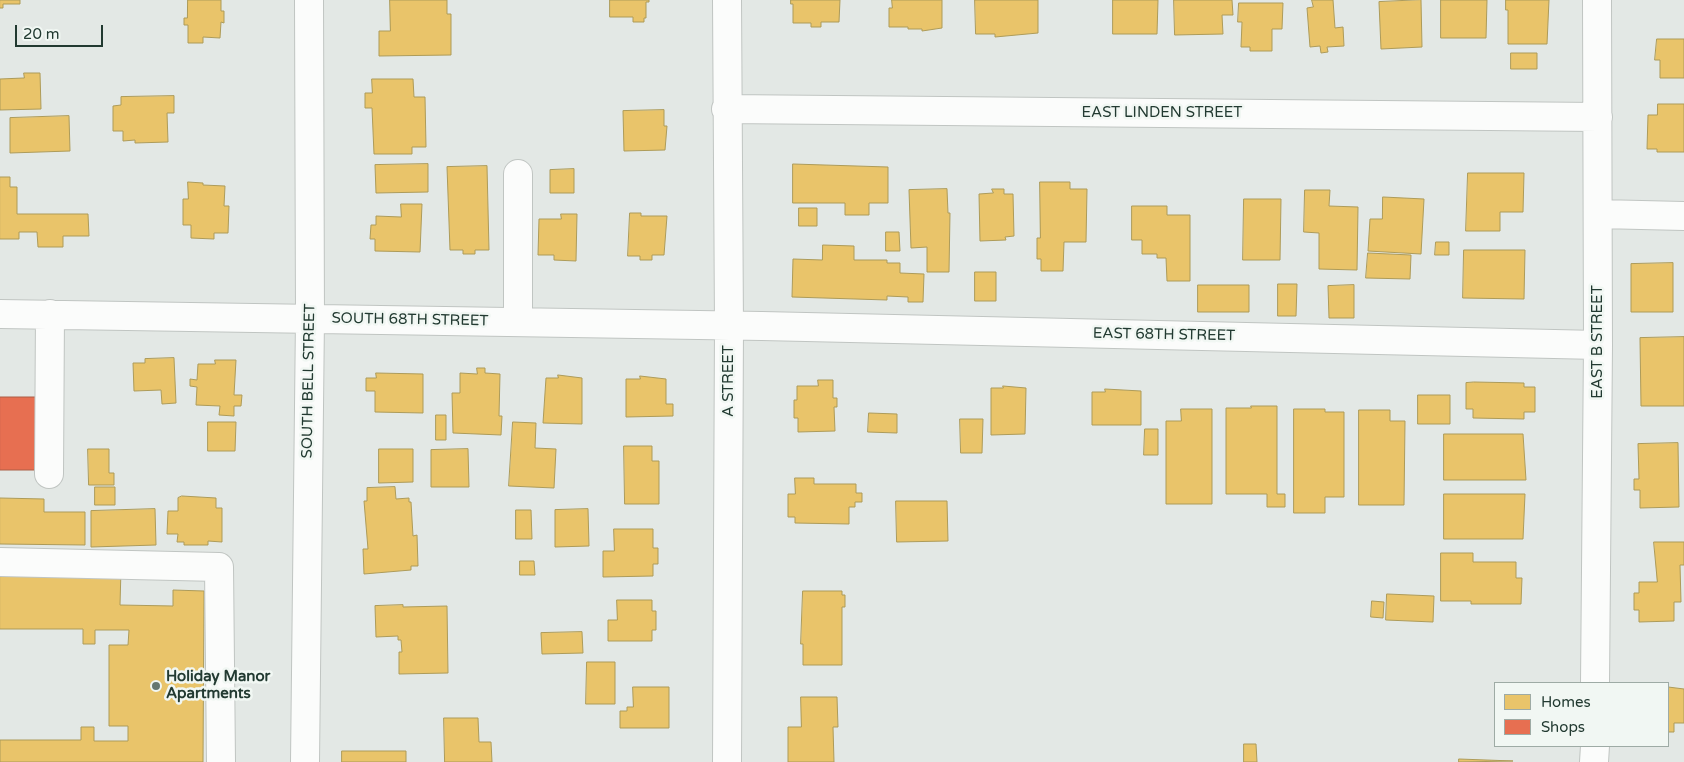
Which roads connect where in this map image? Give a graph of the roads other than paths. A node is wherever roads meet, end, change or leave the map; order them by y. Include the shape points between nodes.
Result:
1 (309, 0) edge
2 (727, 0) edge
3 (1597, 0) edge
4 (726, 109) junction
5 (1598, 117) junction
6 (518, 174) dead end
7 (1599, 214) junction
8 (1684, 216) edge
9 (0, 314) edge
10 (50, 314) junction
11 (310, 318) junction
12 (518, 322) junction
13 (729, 326) junction
14 (1598, 345) junction
15 (49, 474) dead end
16 (0, 562) edge
17 (1595, 682) edge
18 (1594, 747) edge
19 (221, 762) edge
20 (305, 762) edge
21 (727, 762) edge
22 (1594, 762) edge

1 - 11 street, SOUTH BELL STREET
2 - 4 street, A STREET
3 - 5 street, EAST B STREET
4 - 5 street, EAST LINDEN STREET
4 - 13 street, A STREET
5 - 7 street, EAST B STREET
6 - 12 street
7 - 8 street
7 - 14 street, EAST B STREET
9 - 10 street, SOUTH 68TH STREET
10 - 11 street, SOUTH 68TH STREET
10 - 15 street
11 - 12 street, SOUTH 68TH STREET
11 - 20 street, SOUTH BELL STREET
12 - 13 street, SOUTH 68TH STREET
13 - 14 street, EAST 68TH STREET
13 - 21 street, A STREET
14 - 17 street, EAST B STREET
16 - 19 street via 219,567
18 - 22 street

